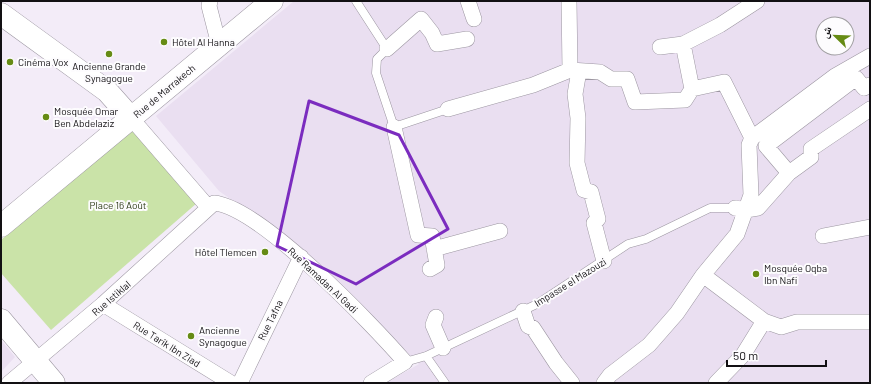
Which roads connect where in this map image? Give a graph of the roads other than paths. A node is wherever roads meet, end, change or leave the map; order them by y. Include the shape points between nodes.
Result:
1 (272, 1) edge
2 (357, 1) edge
3 (468, 1) edge
4 (569, 1) edge
5 (757, 1) edge
6 (207, 3) edge
7 (1, 14) edge
8 (474, 19) dead end
9 (467, 39) dead end
10 (683, 44) junction
11 (219, 45) junction
12 (660, 48) dead end
13 (387, 50) junction
14 (870, 56) edge
15 (574, 70) junction
16 (870, 85) edge
17 (692, 89) junction
18 (448, 109) joint
19 (870, 109) edge
20 (799, 112) junction
21 (130, 118) junction
22 (394, 128) junction
23 (752, 138) junction
24 (789, 173) junction
25 (208, 208) junction
26 (740, 209) junction
27 (1, 226) edge
28 (870, 227) edge
29 (500, 231) dead end
30 (823, 236) dead end
31 (434, 249) junction
32 (301, 257) junction
33 (604, 261) junction
34 (430, 269) dead end
35 (703, 275) junction
36 (103, 304) junction
37 (523, 311) junction
38 (436, 317) dead end
39 (1, 320) edge
40 (764, 321) junction
41 (870, 322) edge
42 (443, 348) junction
43 (426, 356) junction
44 (36, 360) junction
45 (405, 362) junction
46 (9, 383) edge
47 (54, 383) edge
48 (231, 383) edge
49 (240, 383) edge
50 (371, 383) edge
51 (445, 383) edge
52 (572, 383) edge
53 (604, 383) edge
54 (716, 383) edge

1 - 11 main road, Rue de Marrakech
2 - 13 lane
3 - 8 street
4 - 15 street
5 - 10 street via 720,25
6 - 11 street
7 - 21 main road via 107,91
9 - 13 street via 437,44 421,19
10 - 12 street
10 - 17 street
11 - 21 main road, Rue de Marrakech
13 - 22 lane via 377,59 376,73
14 - 20 street via 835,76
15 - 17 street via 600,72 611,79 627,79 635,102 685,100
15 - 18 street via 533,85
15 - 33 street via 578,118 577,163 584,190 591,192 598,219 594,223
16 - 20 street via 864,88 856,78
17 - 23 street via 724,82
18 - 22 lane
19 - 24 street via 811,149 811,157
20 - 23 street
20 - 24 street via 766,146
21 - 25 street
21 - 27 main road, Rue de Marrakech
22 - 31 street via 418,236 432,236
23 - 26 street via 748,145 752,195
24 - 26 street via 758,208
25 - 32 street, Rue Ramadan Al Gadi via 214,203 222,204 238,212
25 - 36 street, Rue Istiklal
26 - 33 lane, Impasse el Mazouzi via 710,208 646,239 628,244
26 - 35 street via 737,234
28 - 30 street
29 - 31 street
31 - 34 street via 437,265
32 - 45 street, Rue Ramadan Al Gadi
32 - 49 street, Rue Tafna
33 - 37 lane, Impasse el Mazouzi
35 - 40 street
35 - 53 street via 677,313 649,345 610,375
36 - 44 street, Rue Istiklal
36 - 48 street, Rue Tarik Ibn Ziad
37 - 42 lane, Impasse el Mazouzi
37 - 52 street via 528,326 533,328
38 - 42 street via 433,325
39 - 44 main road
40 - 41 street via 781,327 797,322
40 - 54 street via 744,355
42 - 43 lane, Impasse el Mazouzi
43 - 45 lane, Impasse el Mazouzi
43 - 51 lane
44 - 46 street, Rue Istiklal
44 - 47 main road
45 - 50 street

